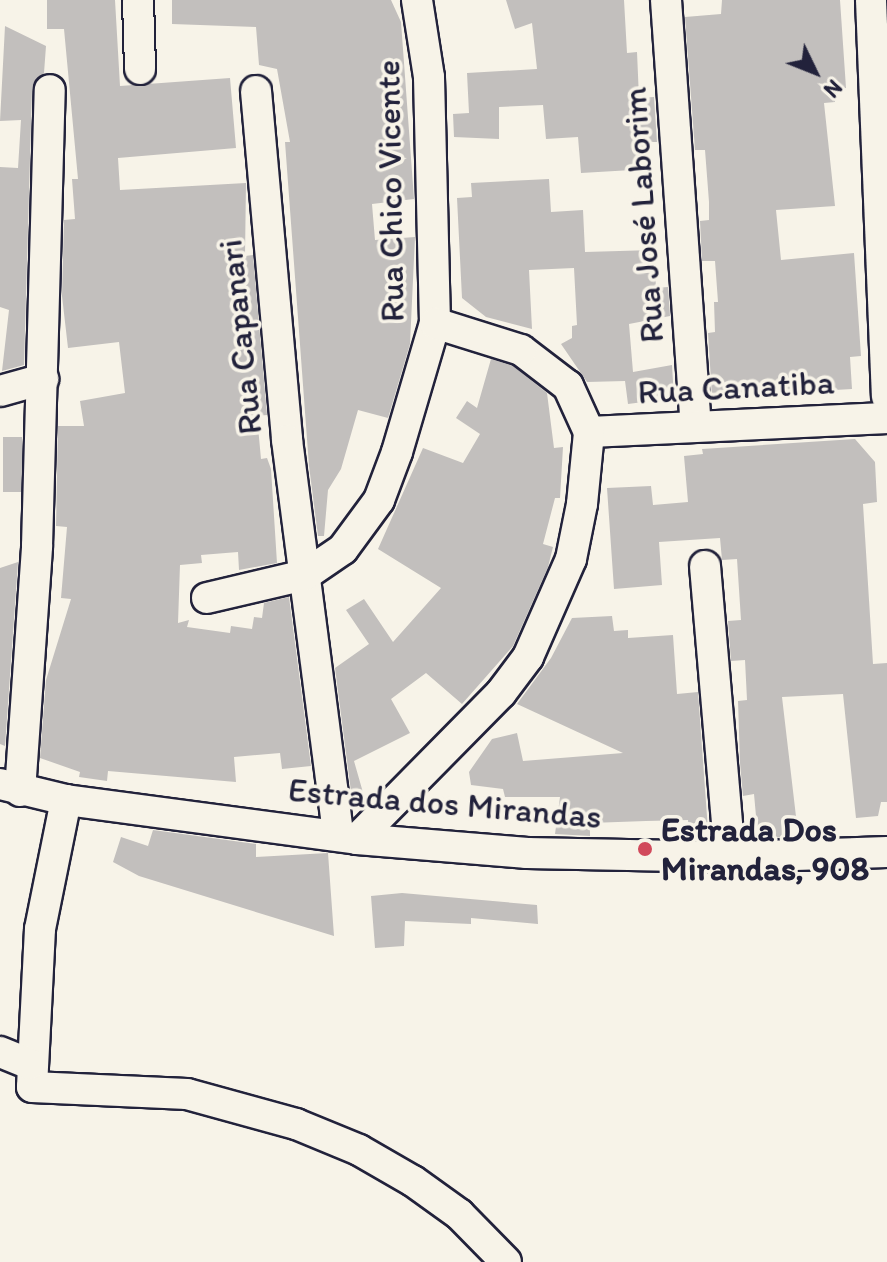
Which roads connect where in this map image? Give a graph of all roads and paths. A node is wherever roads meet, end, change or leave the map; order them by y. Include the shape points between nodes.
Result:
1 (138, 0) edge
2 (417, 0) edge
3 (666, 0) edge
4 (871, 0) edge
5 (140, 69) dead end
6 (50, 90) dead end
7 (256, 91) dead end
8 (435, 323) junction
9 (43, 379) junction
10 (0, 391) edge
11 (887, 397) edge
12 (887, 418) edge
13 (696, 426) junction
14 (589, 432) junction
15 (705, 566) dead end
16 (305, 575) junction
17 (207, 598) dead end
18 (10, 787) edge
19 (66, 800) junction
20 (348, 837) junction
21 (887, 852) edge
22 (730, 857) junction
23 (0, 1052) edge
24 (30, 1064) junction
25 (506, 1262) edge

1 - 5 street
2 - 8 street, Rua Chico Vicente via 429,77
3 - 13 street, Rua José Laborim
4 - 11 street
6 - 9 street
7 - 16 street, Rua Capanari
8 - 14 street via 521,350 550,368 574,397
8 - 16 street, Rua Chico Vicente via 379,500 343,549
9 - 10 street
9 - 18 street
12 - 13 street, Rua Canatiba
13 - 14 street, Rua Canatiba
14 - 20 street via 571,559 528,657 501,693
15 - 22 street
16 - 17 street, Rua Chico Vicente
16 - 20 street, Rua Capanari
18 - 19 street, Estrada dos Mirandas
19 - 20 street, Estrada dos Mirandas
19 - 24 street via 40,929
20 - 22 street, Estrada dos Mirandas via 527,853
21 - 22 street, Estrada dos Mirandas
23 - 24 street
24 - 25 street via 34,1089 187,1094 247,1108 359,1150 459,1214

